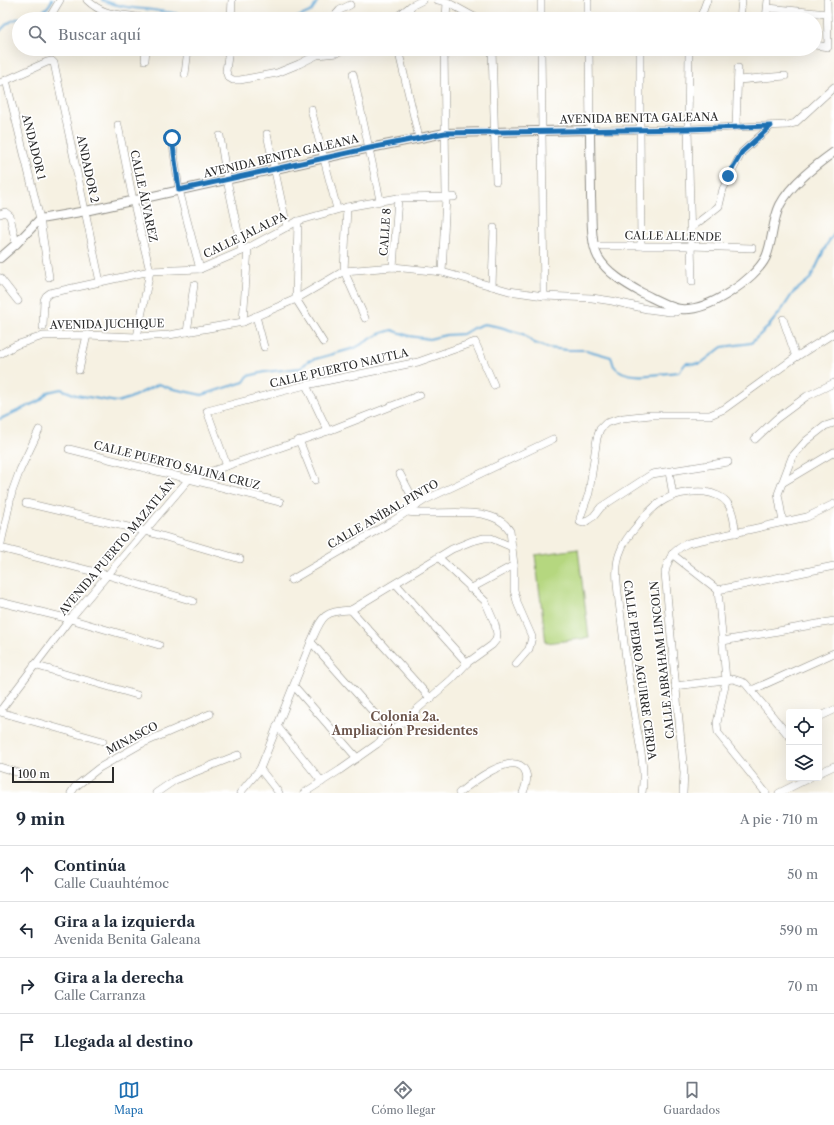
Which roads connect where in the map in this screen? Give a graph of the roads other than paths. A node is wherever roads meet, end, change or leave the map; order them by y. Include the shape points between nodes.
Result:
1 (60, 0) edge
2 (86, 0) edge
3 (232, 0) edge
4 (423, 0) edge
5 (438, 0) edge
6 (541, 0) edge
7 (708, 0) edge
8 (742, 0) edge
9 (768, 0) edge
10 (827, 0) edge
11 (447, 2) junction
12 (588, 2) dead end
13 (350, 5) dead end
14 (411, 6) junction
15 (768, 8) junction
16 (53, 12) edge
17 (102, 12) edge
18 (231, 12) edge
19 (338, 12) edge
20 (403, 12) edge
21 (409, 12) edge
22 (446, 12) edge
23 (465, 12) edge
24 (541, 12) edge
25 (588, 12) edge
26 (703, 12) edge
27 (741, 12) edge
28 (767, 12) edge
29 (807, 12) edge
30 (822, 13) edge
31 (827, 14) junction
32 (822, 47) edge
33 (145, 56) edge
34 (187, 56) edge
35 (228, 56) edge
36 (315, 56) edge
37 (400, 56) edge
38 (444, 56) edge
39 (492, 56) edge
40 (541, 56) edge
41 (589, 56) edge
42 (640, 56) edge
43 (689, 56) edge
44 (145, 60) dead end
45 (738, 68) dead end
46 (185, 74) dead end
47 (354, 74) dead end
48 (785, 76) dead end
49 (738, 80) junction
50 (3, 81) edge
51 (834, 88) edge
52 (311, 109) dead end
53 (118, 125) dead end
54 (771, 126) junction
55 (736, 127) junction
56 (688, 129) junction
57 (590, 130) junction
58 (640, 130) junction
59 (494, 132) junction
60 (542, 132) junction
61 (445, 133) junction
62 (267, 134) dead end
63 (220, 136) dead end
64 (172, 138) dead end
65 (419, 138) junction
66 (370, 148) junction
67 (834, 152) edge
68 (323, 158) junction
69 (275, 170) junction
70 (227, 180) junction
71 (496, 181) dead end
72 (179, 190) junction
73 (446, 197) junction
74 (454, 197) dead end
75 (398, 198) junction
76 (133, 200) junction
77 (380, 200) junction
78 (347, 207) junction
79 (337, 210) junction
80 (86, 211) junction
81 (0, 214) edge
82 (40, 219) junction
83 (298, 221) junction
84 (288, 227) junction
85 (494, 228) dead end
86 (691, 228) junction
87 (16, 244) junction
88 (594, 246) junction
89 (641, 246) junction
90 (692, 246) junction
91 (752, 248) dead end
92 (245, 250) junction
93 (0, 258) edge
94 (393, 267) junction
95 (200, 269) junction
96 (150, 271) junction
97 (344, 272) junction
98 (442, 272) junction
99 (49, 277) dead end
100 (0, 278) edge
101 (100, 282) junction
102 (692, 282) dead end
103 (194, 285) dead end
104 (492, 286) junction
105 (544, 296) junction
106 (296, 299) junction
107 (18, 300) dead end
108 (680, 309) junction
109 (256, 316) junction
110 (365, 318) dead end
111 (782, 319) dead end
112 (242, 322) junction
113 (43, 327) dead end
114 (187, 332) junction
115 (834, 333) edge
116 (87, 335) junction
117 (137, 337) junction
118 (322, 342) dead end
119 (264, 347) dead end
120 (0, 354) edge
121 (796, 357) junction
122 (79, 370) dead end
123 (834, 383) edge
124 (306, 385) junction
125 (494, 385) dead end
126 (420, 395) dead end
127 (834, 423) edge
128 (39, 430) dead end
129 (328, 430) junction
130 (553, 439) dead end
131 (755, 439) dead end
132 (299, 440) junction
133 (69, 449) dead end
134 (834, 452) edge
135 (728, 462) dead end
136 (227, 466) junction
137 (669, 472) junction
138 (400, 474) dead end
139 (189, 479) junction
140 (315, 480) dead end
141 (782, 483) junction
142 (673, 495) junction
143 (280, 502) dead end
144 (26, 503) dead end
145 (834, 504) edge
146 (417, 506) junction
147 (408, 512) junction
148 (783, 522) junction
149 (145, 531) junction
150 (736, 533) junction
151 (512, 547) junction
152 (0, 548) edge
153 (672, 554) junction
154 (438, 558) junction
155 (240, 559) dead end
156 (514, 565) junction
157 (834, 566) edge
158 (107, 575) junction
159 (290, 580) dead end
160 (396, 584) junction
161 (470, 589) junction
162 (718, 590) junction
163 (193, 601) dead end
164 (0, 602) edge
165 (351, 610) junction
166 (70, 619) junction
167 (834, 621) edge
168 (723, 641) junction
169 (312, 642) junction
170 (158, 645) dead end
171 (834, 653) edge
172 (467, 663) junction
173 (516, 664) dead end
174 (34, 665) junction
175 (726, 680) junction
176 (294, 686) junction
177 (675, 686) junction
178 (752, 690) junction
179 (138, 695) dead end
180 (431, 698) junction
181 (834, 710) edge
182 (0, 711) edge
183 (210, 714) dead end
184 (822, 716) edge
185 (277, 726) junction
186 (786, 731) edge
187 (391, 732) junction
188 (102, 741) dead end
189 (238, 755) dead end
190 (357, 758) junction
191 (834, 766) edge
192 (0, 767) edge
193 (260, 769) junction
194 (822, 772) edge
195 (29, 776) dead end
196 (803, 781) edge
197 (322, 782) junction
198 (71, 793) edge
199 (156, 793) edge
200 (240, 793) edge
201 (279, 793) edge
202 (304, 793) edge
203 (459, 793) edge
204 (523, 793) edge
205 (642, 793) edge
206 (683, 793) edge
207 (766, 793) edge
208 (780, 793) edge

1 - 16 street
2 - 17 street
3 - 18 street
4 - 14 street
5 - 11 street
6 - 24 street
7 - 26 street
8 - 27 street
9 - 15 street
10 - 31 street
11 - 22 street
11 - 23 street
12 - 25 street
13 - 19 street
14 - 20 street
14 - 21 street
15 - 28 street
15 - 29 street
30 - 31 street
31 - 32 street via 828,47
33 - 44 street
34 - 46 street
35 - 36 street via 226,71 228,77 233,80 277,72
37 - 65 street
38 - 61 street
39 - 59 street
40 - 60 street
41 - 57 street
42 - 58 street
43 - 56 street
45 - 49 street
47 - 66 street
48 - 49 street
49 - 55 street
50 - 80 street, ANDADOR 2 via 46,62 52,61 56,66
50 - 82 street, ANDADOR 1
51 - 54 street, AVENIDA BENITA GALEANA via 795,123
52 - 68 street
53 - 76 street, CALLE ÁLVAREZ
54 - 55 street, AVENIDA BENITA GALEANA
54 - 86 street via 742,152 723,189 718,206
55 - 56 street, AVENIDA BENITA GALEANA
56 - 58 street, AVENIDA BENITA GALEANA
56 - 86 street
57 - 58 street, AVENIDA BENITA GALEANA
57 - 60 street, AVENIDA BENITA GALEANA
57 - 88 street
58 - 89 street
59 - 60 street, AVENIDA BENITA GALEANA
59 - 61 street, AVENIDA BENITA GALEANA
59 - 71 street
60 - 105 street
61 - 65 street, AVENIDA BENITA GALEANA
61 - 73 street
62 - 69 street
63 - 70 street
64 - 72 street
65 - 66 street, AVENIDA BENITA GALEANA
66 - 68 street, AVENIDA BENITA GALEANA
66 - 77 street
67 - 108 street via 797,183 784,198 777,215 770,247 760,268 740,286 700,308
68 - 69 street, AVENIDA BENITA GALEANA
68 - 79 street
69 - 70 street, AVENIDA BENITA GALEANA
69 - 84 street
70 - 72 street, AVENIDA BENITA GALEANA
70 - 92 street
72 - 76 street, AVENIDA BENITA GALEANA
72 - 95 street
73 - 74 street, CALLE JALALPA
73 - 75 street, CALLE JALALPA
73 - 98 street
75 - 77 street, CALLE JALALPA
75 - 94 street, CALLE 8
76 - 80 street, AVENIDA BENITA GALEANA
76 - 96 street, CALLE ÁLVAREZ
77 - 78 street, CALLE JALALPA
78 - 79 street, CALLE JALALPA
78 - 97 street
79 - 83 street, CALLE JALALPA
80 - 82 street, AVENIDA BENITA GALEANA
80 - 101 street, ANDADOR 2
81 - 87 street via 5,212 10,216
82 - 87 street
82 - 99 street, ANDADOR 1
83 - 84 street, CALLE JALALPA
83 - 106 street
84 - 92 street, CALLE JALALPA
85 - 104 street
86 - 90 street
87 - 93 street
88 - 89 street, CALLE ALLENDE
88 - 108 street via 603,264 624,282
89 - 90 street, CALLE ALLENDE
90 - 91 street, CALLE ALLENDE
90 - 102 street
92 - 95 street, CALLE JALALPA
92 - 112 street
94 - 97 street, AVENIDA JUCHIQUE
94 - 98 street, AVENIDA JUCHIQUE
95 - 96 street, CALLE JALALPA
96 - 101 street, CALLE JALALPA
96 - 117 street
97 - 106 street, AVENIDA JUCHIQUE
97 - 110 street
98 - 104 street, AVENIDA JUCHIQUE
100 - 107 street
101 - 113 street, CALLE JALALPA via 46,296
103 - 114 street
104 - 105 street, AVENIDA JUCHIQUE
105 - 108 street, AVENIDA JUCHIQUE via 592,298 670,312
106 - 109 street, AVENIDA JUCHIQUE
106 - 118 street
109 - 112 street, AVENIDA JUCHIQUE
109 - 119 street
111 - 121 street
112 - 114 street, AVENIDA JUCHIQUE
114 - 117 street, AVENIDA JUCHIQUE
115 - 121 street
116 - 117 street, AVENIDA JUCHIQUE
116 - 120 street, AVENIDA JUCHIQUE via 43,336 16,345
116 - 122 street
121 - 137 street via 724,409 710,415 651,415 606,423 600,429 597,438 589,493 580,522 588,520 601,507 652,474
123 - 131 street via 807,396 776,419
124 - 125 street, CALLE PUERTO NAUTLA via 418,362 475,342
124 - 129 street
124 - 136 street, CALLE PUERTO NAUTLA via 207,411
126 - 129 street, AVENIDA PUERTO MAZATLÁN
127 - 141 street via 825,426 806,441 792,457
128 - 152 street via 12,492
129 - 132 street, AVENIDA PUERTO MAZATLÁN
130 - 146 street, CALLE ANÍBAL PINTO
132 - 136 street, AVENIDA PUERTO MAZATLÁN
132 - 140 street
133 - 139 street, CALLE PUERTO SALINA CRUZ
134 - 141 street
135 - 137 street
136 - 139 street, AVENIDA PUERTO MAZATLÁN
137 - 142 street
138 - 146 street
139 - 143 street, CALLE PUERTO SALINA CRUZ
139 - 149 street, AVENIDA PUERTO MAZATLÁN
141 - 148 street via 778,494
142 - 150 street, CALLE PEDRO AGUIRRE CERDA via 708,492 722,498 731,511
142 - 205 street, CALLE PEDRO AGUIRRE CERDA via 648,511 626,540 616,567 624,645 641,756
144 - 149 street
145 - 148 street via 807,517
146 - 147 street, CALLE ANÍBAL PINTO
147 - 151 street via 473,512 490,516 508,527
147 - 159 street, CALLE ANÍBAL PINTO
148 - 150 street
149 - 155 street
149 - 158 street, AVENIDA PUERTO MAZATLÁN
150 - 153 street via 688,543
151 - 154 street via 491,538 484,538 452,549
151 - 156 street
152 - 158 street
153 - 162 street
153 - 177 street, CALLE ABRAHAM LINCOLN via 665,573
154 - 160 street
154 - 161 street
156 - 161 street
156 - 173 street via 514,590 518,606 532,637 529,649
157 - 162 street
158 - 163 street
158 - 166 street, AVENIDA PUERTO MAZATLÁN
160 - 165 street
160 - 172 street
161 - 172 street via 485,601 497,634 492,645
162 - 168 street
164 - 166 street
165 - 169 street via 337,611 324,617
165 - 180 street
166 - 170 street
166 - 174 street, AVENIDA PUERTO MAZATLÁN
167 - 168 street
168 - 175 street
169 - 176 street
169 - 187 street
171 - 178 street
172 - 180 street
174 - 179 street
174 - 182 street, AVENIDA PUERTO MAZATLÁN
175 - 177 street
175 - 178 street via 739,680
175 - 207 street via 717,723 718,733
176 - 185 street
176 - 190 street
177 - 206 street, CALLE ABRAHAM LINCOLN via 684,773
178 - 186 street
180 - 187 street
181 - 184 street
182 - 188 street
183 - 198 street, MINASCO via 140,744 99,768
185 - 193 street
185 - 197 street
187 - 190 street
189 - 199 street via 175,780
190 - 197 street
191 - 194 street
192 - 195 street
193 - 200 street
193 - 201 street
196 - 208 street
197 - 202 street
203 - 204 street via 492,770 510,763 523,767 527,778

